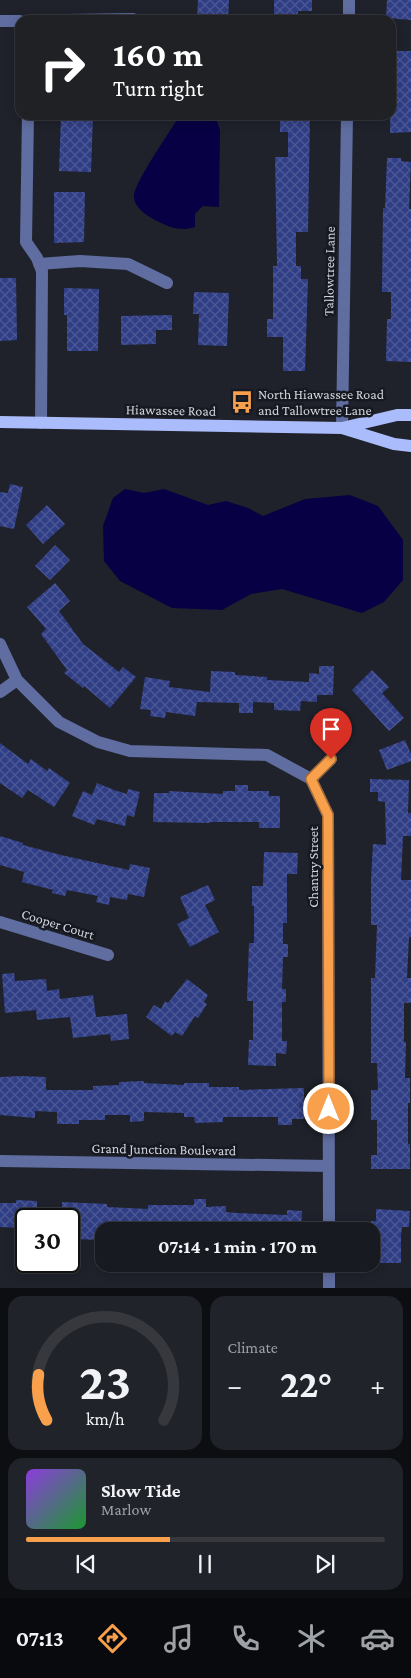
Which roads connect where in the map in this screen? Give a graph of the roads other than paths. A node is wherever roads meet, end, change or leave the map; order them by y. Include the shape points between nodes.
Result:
1 (349, 0) edge
2 (349, 15) edge
3 (0, 21) edge
4 (15, 21) edge
5 (28, 120) edge
6 (347, 120) edge
7 (39, 264) junction
8 (167, 283) dead end
9 (411, 415) edge
10 (0, 422) edge
11 (40, 423) junction
12 (342, 428) junction
13 (411, 446) edge
14 (0, 644) edge
15 (17, 680) junction
16 (0, 692) edge
17 (331, 759) dead end
18 (311, 779) junction
19 (0, 922) edge
20 (108, 955) dead end
21 (0, 1161) edge
22 (328, 1166) junction
23 (329, 1222) edge
24 (329, 1272) edge
25 (329, 1288) edge

1 - 2 street
3 - 4 street
5 - 7 street via 26,242
6 - 12 street, Tallowtree Lane
7 - 8 street via 80,260 128,264
7 - 11 street via 42,271
9 - 12 main road, Hiawassee Road via 397,415
10 - 11 main road, Hiawassee Road
11 - 12 main road, Hiawassee Road
12 - 13 main road, Hiawassee Road
14 - 15 street
15 - 16 street
15 - 18 street via 59,722 98,742 130,751 267,755
17 - 18 street
18 - 22 street, Chantry Street via 328,815
19 - 20 street, Cooper Court
21 - 22 street, Grand Junction Boulevard
22 - 23 street, Chantry Street
24 - 25 street

